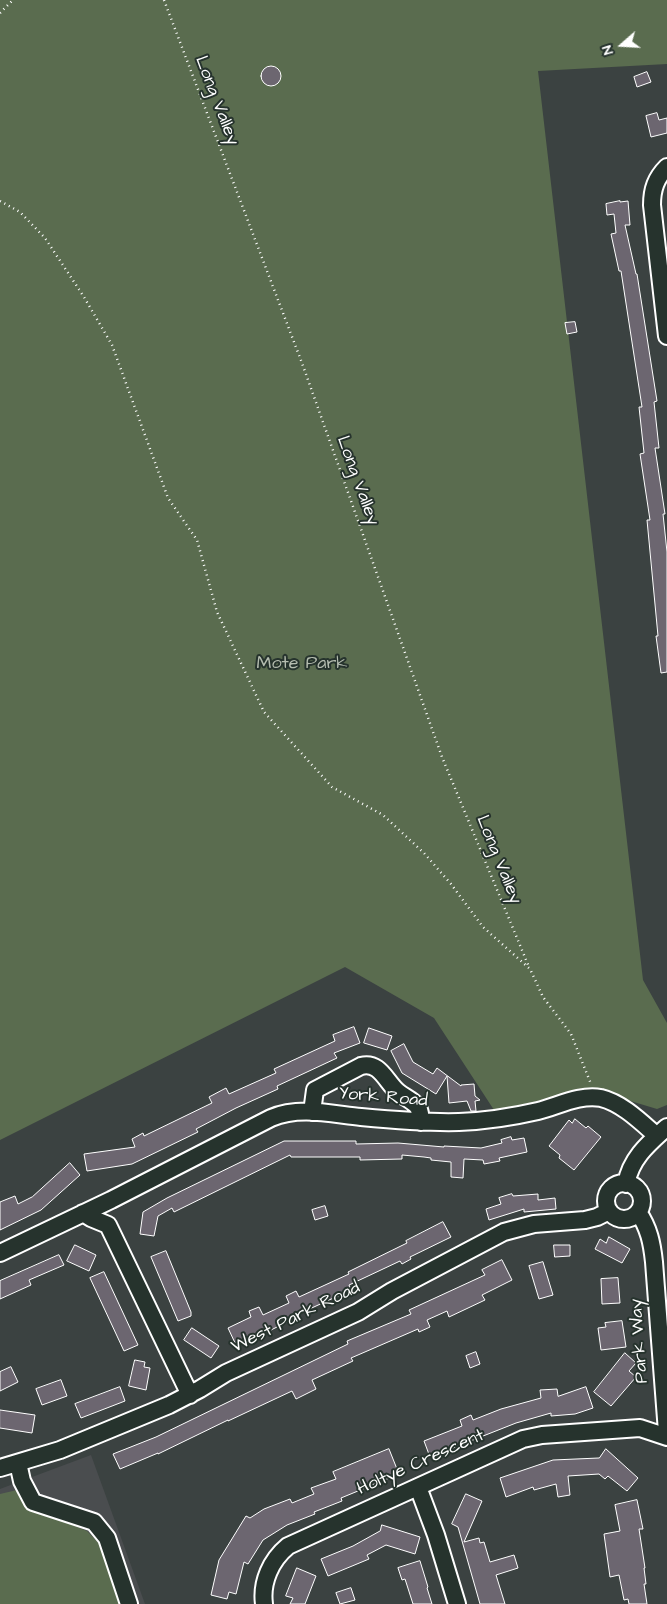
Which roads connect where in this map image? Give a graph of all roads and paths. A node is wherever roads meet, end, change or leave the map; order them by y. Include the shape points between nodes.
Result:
1 (12, 0) edge
2 (164, 0) edge
3 (0, 12) edge
4 (667, 167) edge
5 (0, 201) edge
6 (667, 336) edge
7 (530, 970) junction
8 (594, 1098) junction
9 (312, 1112) junction
10 (420, 1122) junction
11 (662, 1132) edge
12 (626, 1184) junction
13 (110, 1200) junction
14 (609, 1211) junction
15 (638, 1212) junction
16 (83, 1213) junction
17 (108, 1225) junction
18 (0, 1253) edge
19 (661, 1280) edge
20 (190, 1395) junction
21 (665, 1408) junction
22 (640, 1428) junction
23 (667, 1432) edge
24 (667, 1437) edge
25 (18, 1463) junction
26 (0, 1468) edge
27 (418, 1488) junction
28 (129, 1604) edge
29 (264, 1604) edge
30 (457, 1604) edge

1 - 3 path
2 - 7 path, Long Valley via 302,363 442,756
4 - 6 street via 660,173 654,187 652,205
5 - 7 path via 20,212 45,238 112,345 168,498 197,540 217,612 264,712 332,787 383,815 424,854 483,927
7 - 8 path, Long Valley via 543,997 571,1034 594,1090
8 - 10 street, York Road via 489,1120
8 - 11 street, York Road via 622,1108
9 - 10 street, York Road
9 - 10 street via 315,1090 370,1064 378,1068 396,1091 417,1106
9 - 13 street, York Road via 289,1112 270,1118
11 - 12 street via 632,1164
12 - 14 street via 616,1185 609,1192 606,1204
12 - 15 street via 640,1193
13 - 16 street, York Road
13 - 17 street via 112,1208
14 - 15 street via 623,1219
14 - 20 street, West Park Road via 585,1220 534,1224 504,1232 358,1312 226,1373
15 - 19 street, Park Way via 646,1224
16 - 17 street
16 - 18 street, York Road
17 - 20 street
19 - 21 street, Park Way
20 - 25 street, West Park Road via 60,1450
21 - 22 street
21 - 23 street, Park Way
22 - 24 street, Holtye Crescent
22 - 27 street, Holtye Crescent via 523,1439
25 - 26 street, West Park Road
25 - 28 street via 22,1481 33,1502 94,1522 107,1538
27 - 29 street, Holtye Crescent via 288,1546 275,1559 268,1573 263,1588
27 - 30 street

